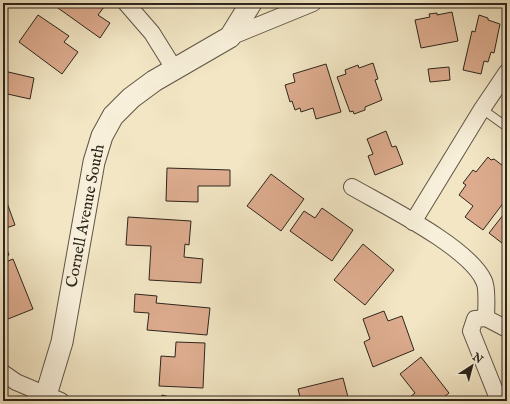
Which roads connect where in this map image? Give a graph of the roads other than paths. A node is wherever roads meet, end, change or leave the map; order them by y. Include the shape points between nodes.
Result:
1 (126, 3) edge
2 (251, 3) edge
3 (313, 3) edge
4 (230, 37) junction
5 (175, 70) junction
6 (507, 72) edge
7 (482, 109) junction
8 (507, 128) edge
9 (352, 187) dead end
10 (413, 222) junction
11 (486, 318) junction
12 (507, 329) edge
13 (3, 372) edge
14 (50, 399) edge
15 (499, 401) edge

1 - 5 street via 152,33
2 - 4 street, Cornell Avenue South
3 - 4 street
4 - 5 street, Cornell Avenue South
5 - 14 street, Cornell Avenue South via 131,98 113,116 102,136 94,162
6 - 7 street
7 - 8 lane
7 - 10 street
9 - 10 street
10 - 11 street via 468,260 485,282
11 - 12 street
11 - 15 street via 475,319 471,331
13 - 14 street via 16,382

